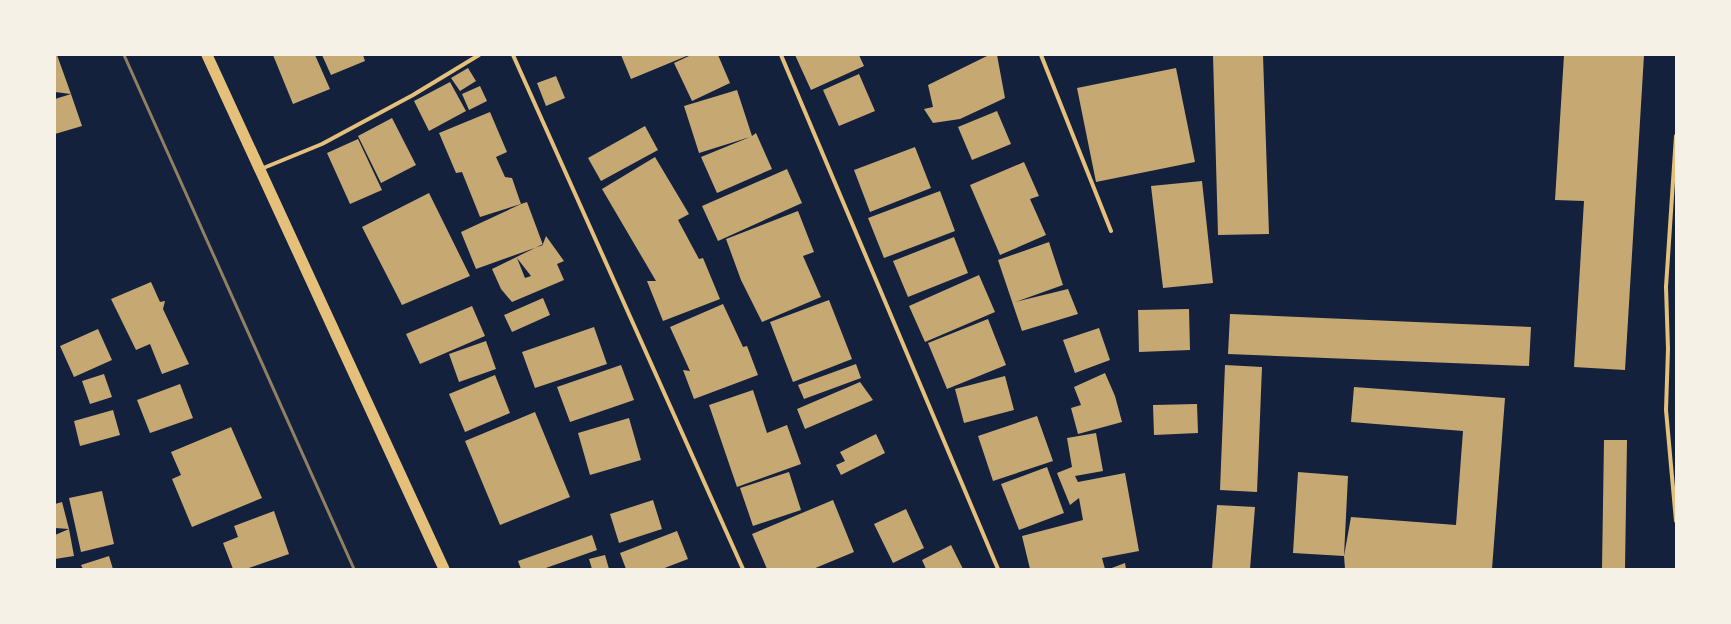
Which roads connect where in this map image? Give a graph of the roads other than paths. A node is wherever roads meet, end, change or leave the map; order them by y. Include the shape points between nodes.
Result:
1 (207, 55) edge
2 (479, 55) edge
3 (513, 55) edge
4 (781, 55) edge
5 (1041, 55) edge
6 (1676, 136) edge
7 (259, 170) junction
8 (1111, 231) dead end
9 (1676, 521) edge
10 (444, 569) edge
11 (743, 569) edge
12 (998, 569) edge

1 - 7 highway
2 - 7 street via 413,95 322,144
3 - 11 street
4 - 12 street
5 - 8 street
6 - 9 street via 1666,287 1666,410
7 - 10 highway

